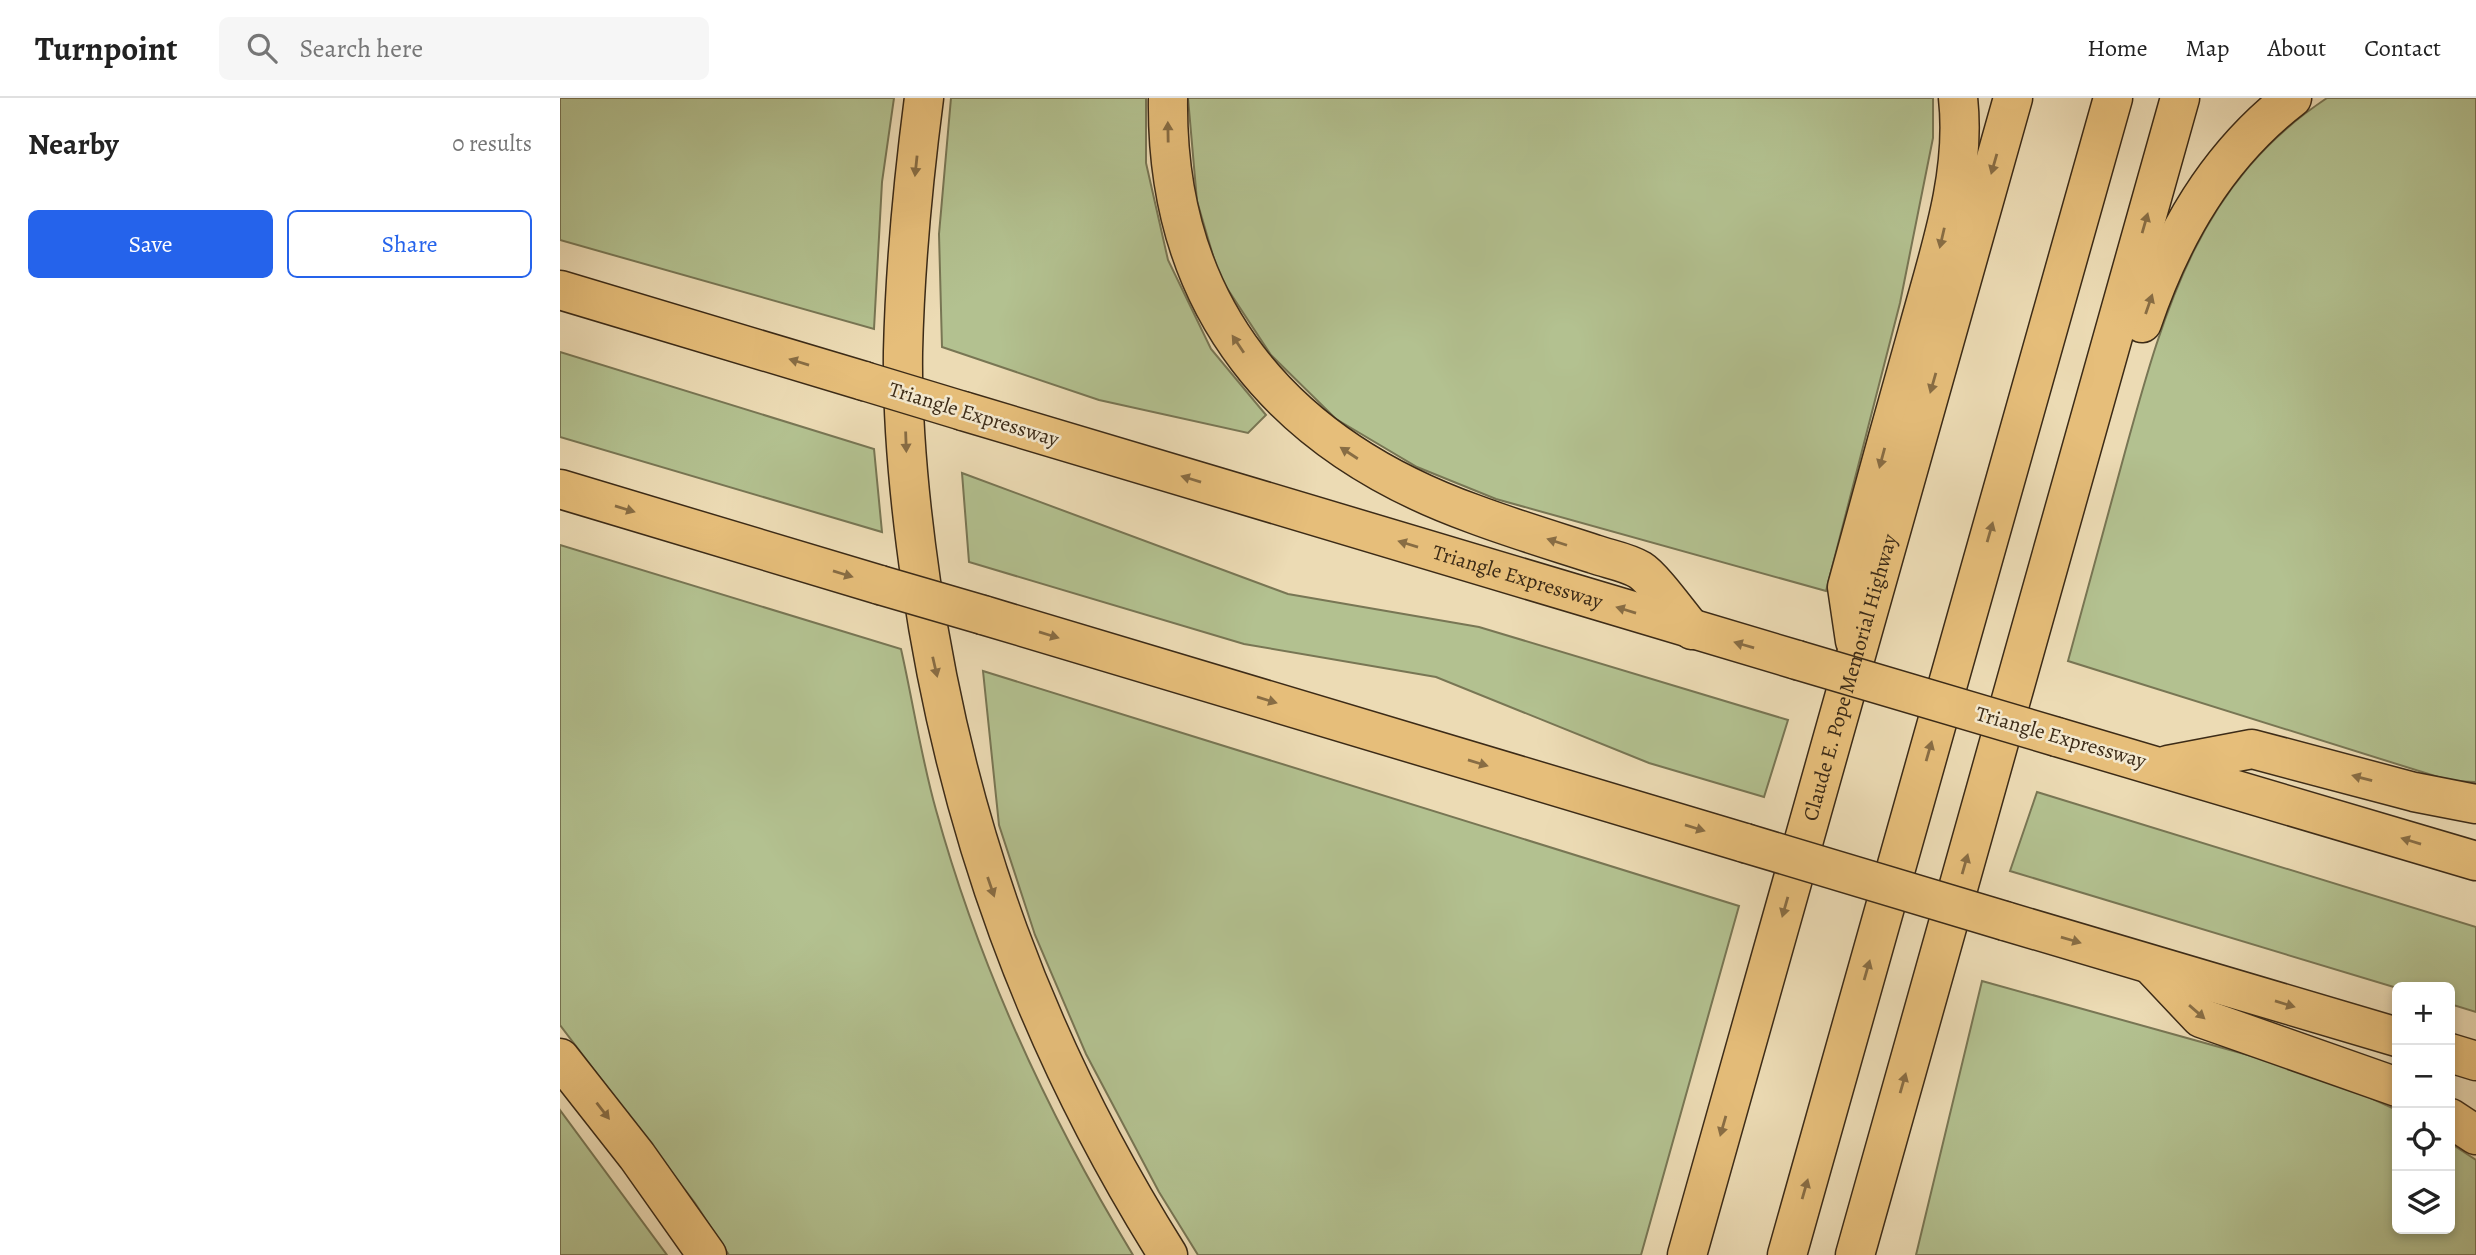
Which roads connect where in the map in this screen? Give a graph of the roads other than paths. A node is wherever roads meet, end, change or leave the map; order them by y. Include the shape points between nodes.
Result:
1 (924, 98) edge
2 (1168, 98) edge
3 (1958, 98) edge
4 (2013, 98) edge
5 (2113, 98) edge
6 (2180, 98) edge
7 (2292, 98) edge
8 (560, 290) edge
9 (560, 489) edge
10 (2033, 619) junction
11 (1692, 630) junction
12 (1857, 653) junction
13 (2160, 766) junction
14 (2476, 804) edge
15 (2476, 861) edge
16 (2150, 963) junction
17 (2392, 1036) edge
18 (2455, 1055) edge
19 (560, 1058) edge
20 (2476, 1061) edge
21 (2392, 1085) edge
22 (2455, 1121) edge
23 (2476, 1135) edge
24 (1885, 1149) junction
25 (708, 1255) edge
26 (1168, 1255) edge
27 (1687, 1255) edge
28 (1787, 1255) edge
29 (1855, 1255) edge
30 (1879, 1255) edge

1 -> 26 highway via 907,261 903,354 906,455 932,654 979,852 1011,946 1095,1128
11 -> 2 highway via 1640,570 1422,493 1369,467 1281,398 1242,350 1197,270 1172,181
3 -> 12 highway via 1957,153 1944,231 1847,587
4 -> 12 highway, Claude E. Pope Memorial Highway
28 -> 5 highway
10 -> 6 highway
10 -> 7 highway via 2070,561 2161,269 2208,184 2237,148
11 -> 8 highway, Triangle Expressway, bridge
9 -> 16 highway, bridge
24 -> 10 highway
13 -> 11 highway, Triangle Expressway, bridge
12 -> 27 highway, Claude E. Pope Memorial Highway
14 -> 13 highway via 2252,750
15 -> 13 highway, Triangle Expressway
16 -> 17 highway
16 -> 21 highway via 2201,1018
18 - 20 highway
19 -> 25 highway
22 - 23 highway
24 - 29 highway
24 - 30 highway via 1892,1206

